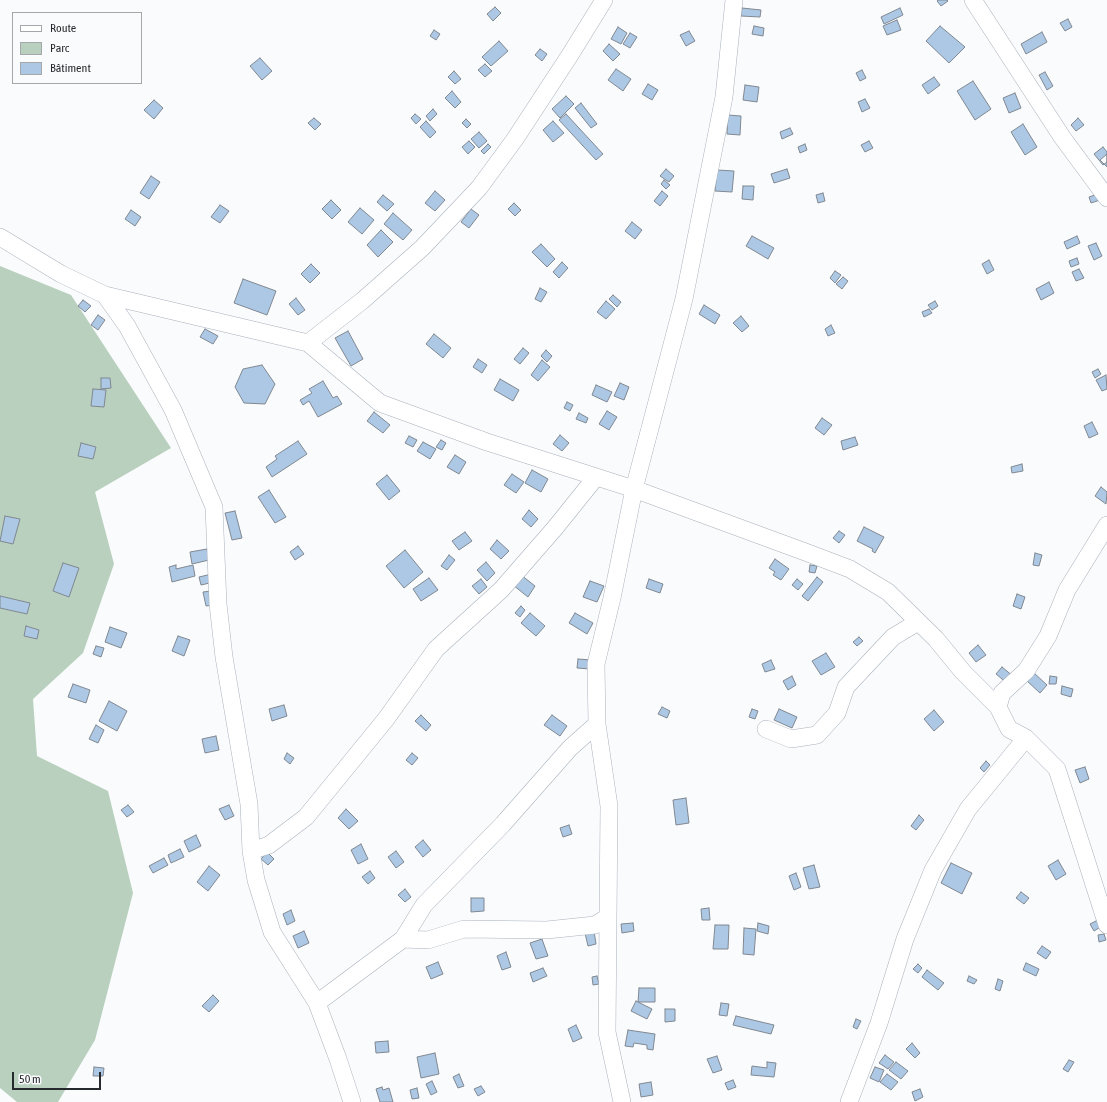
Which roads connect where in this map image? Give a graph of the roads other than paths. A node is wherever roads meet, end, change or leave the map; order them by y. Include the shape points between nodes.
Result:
1 (604, 0) edge
2 (734, 0) edge
3 (973, 0) edge
4 (1107, 198) edge
5 (0, 237) edge
6 (105, 295) junction
7 (308, 343) junction
8 (596, 477) junction
9 (634, 489) junction
10 (1107, 525) edge
11 (918, 622) junction
12 (998, 707) junction
13 (597, 724) junction
14 (766, 729) dead end
15 (1026, 738) junction
16 (251, 851) junction
17 (608, 917) junction
18 (1107, 925) edge
19 (404, 939) junction
20 (317, 1003) junction
21 (352, 1102) edge
22 (622, 1102) edge
23 (849, 1102) edge

1 - 7 street via 515,139 479,188 422,248 362,301
2 - 9 street via 724,97 686,291
3 - 4 street via 1062,137
5 - 6 street via 61,274
6 - 7 street
6 - 16 street via 127,326 173,410 214,507 218,604 225,665 249,804
7 - 8 street via 380,403 487,442
8 - 9 street
8 - 16 street via 501,590 436,649 386,719 306,817 269,845
9 - 11 street via 850,569 888,592
9 - 13 street via 596,664
10 - 12 street via 1067,590 1048,636 1026,671 1002,693
11 - 12 street via 936,638 963,672
11 - 14 street via 894,637 846,687 838,714 817,735 791,739
12 - 15 street via 1009,729
13 - 17 street via 609,806
13 - 19 street via 570,748 503,824 424,905
15 - 18 street via 1057,769
15 - 23 street via 968,809 933,870 905,939 880,1023
16 - 20 street via 256,880 272,932
17 - 19 street via 595,925 547,930 464,929 428,940
17 - 22 street via 607,1032
19 - 20 street
20 - 21 street

